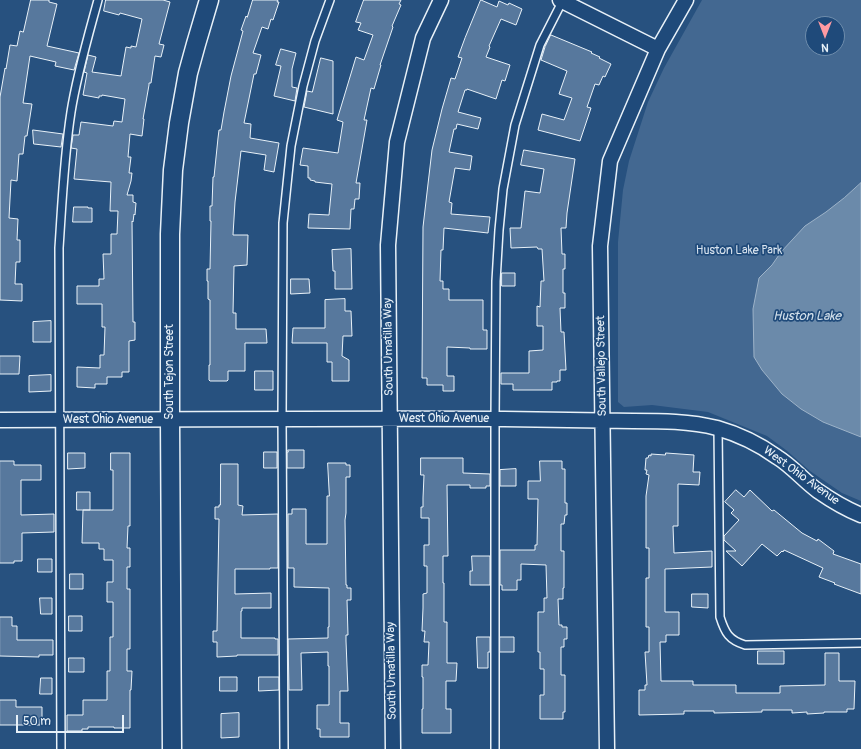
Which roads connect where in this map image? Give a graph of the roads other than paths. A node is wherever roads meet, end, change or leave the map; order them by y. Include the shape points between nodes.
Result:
1 (98, 0) edge
2 (209, 0) edge
3 (330, 0) edge
4 (441, 0) edge
5 (562, 0) edge
6 (686, 0) edge
7 (658, 49) junction
8 (389, 418) junction
9 (282, 419) junction
10 (495, 419) junction
11 (0, 420) edge
12 (60, 420) junction
13 (170, 420) junction
14 (602, 420) junction
15 (718, 428) junction
16 (861, 515) edge
17 (861, 643) edge
18 (62, 749) edge
19 (172, 749) edge
20 (284, 749) edge
21 (393, 749) edge
22 (495, 749) edge
23 (606, 749) edge

1 - 12 lane via 71,112 65,168 59,248
2 - 13 street, South Tejon Street via 188,73 174,163 170,234
3 - 9 lane via 316,41 291,146 283,223
4 - 8 street, South Umatilla Way via 423,38 397,142 388,245
5 - 7 street
5 - 10 lane via 540,45 528,81 515,125 503,189 496,281
6 - 7 street, South Vallejo Street
7 - 14 street, South Vallejo Street via 610,161 600,246
8 - 9 street, West Ohio Avenue
8 - 10 street, West Ohio Avenue
8 - 21 street, South Umatilla Way
9 - 13 street, West Ohio Avenue
9 - 20 lane
10 - 14 street, West Ohio Avenue
10 - 22 lane
11 - 12 street, West Ohio Avenue
12 - 13 street, West Ohio Avenue
12 - 18 lane
13 - 19 street, South Tejon Street
14 - 15 street, West Ohio Avenue via 677,422
14 - 23 street, South Vallejo Street
15 - 16 street, West Ohio Avenue via 740,436 779,458 818,491
15 - 17 lane via 720,617 728,636 745,645

